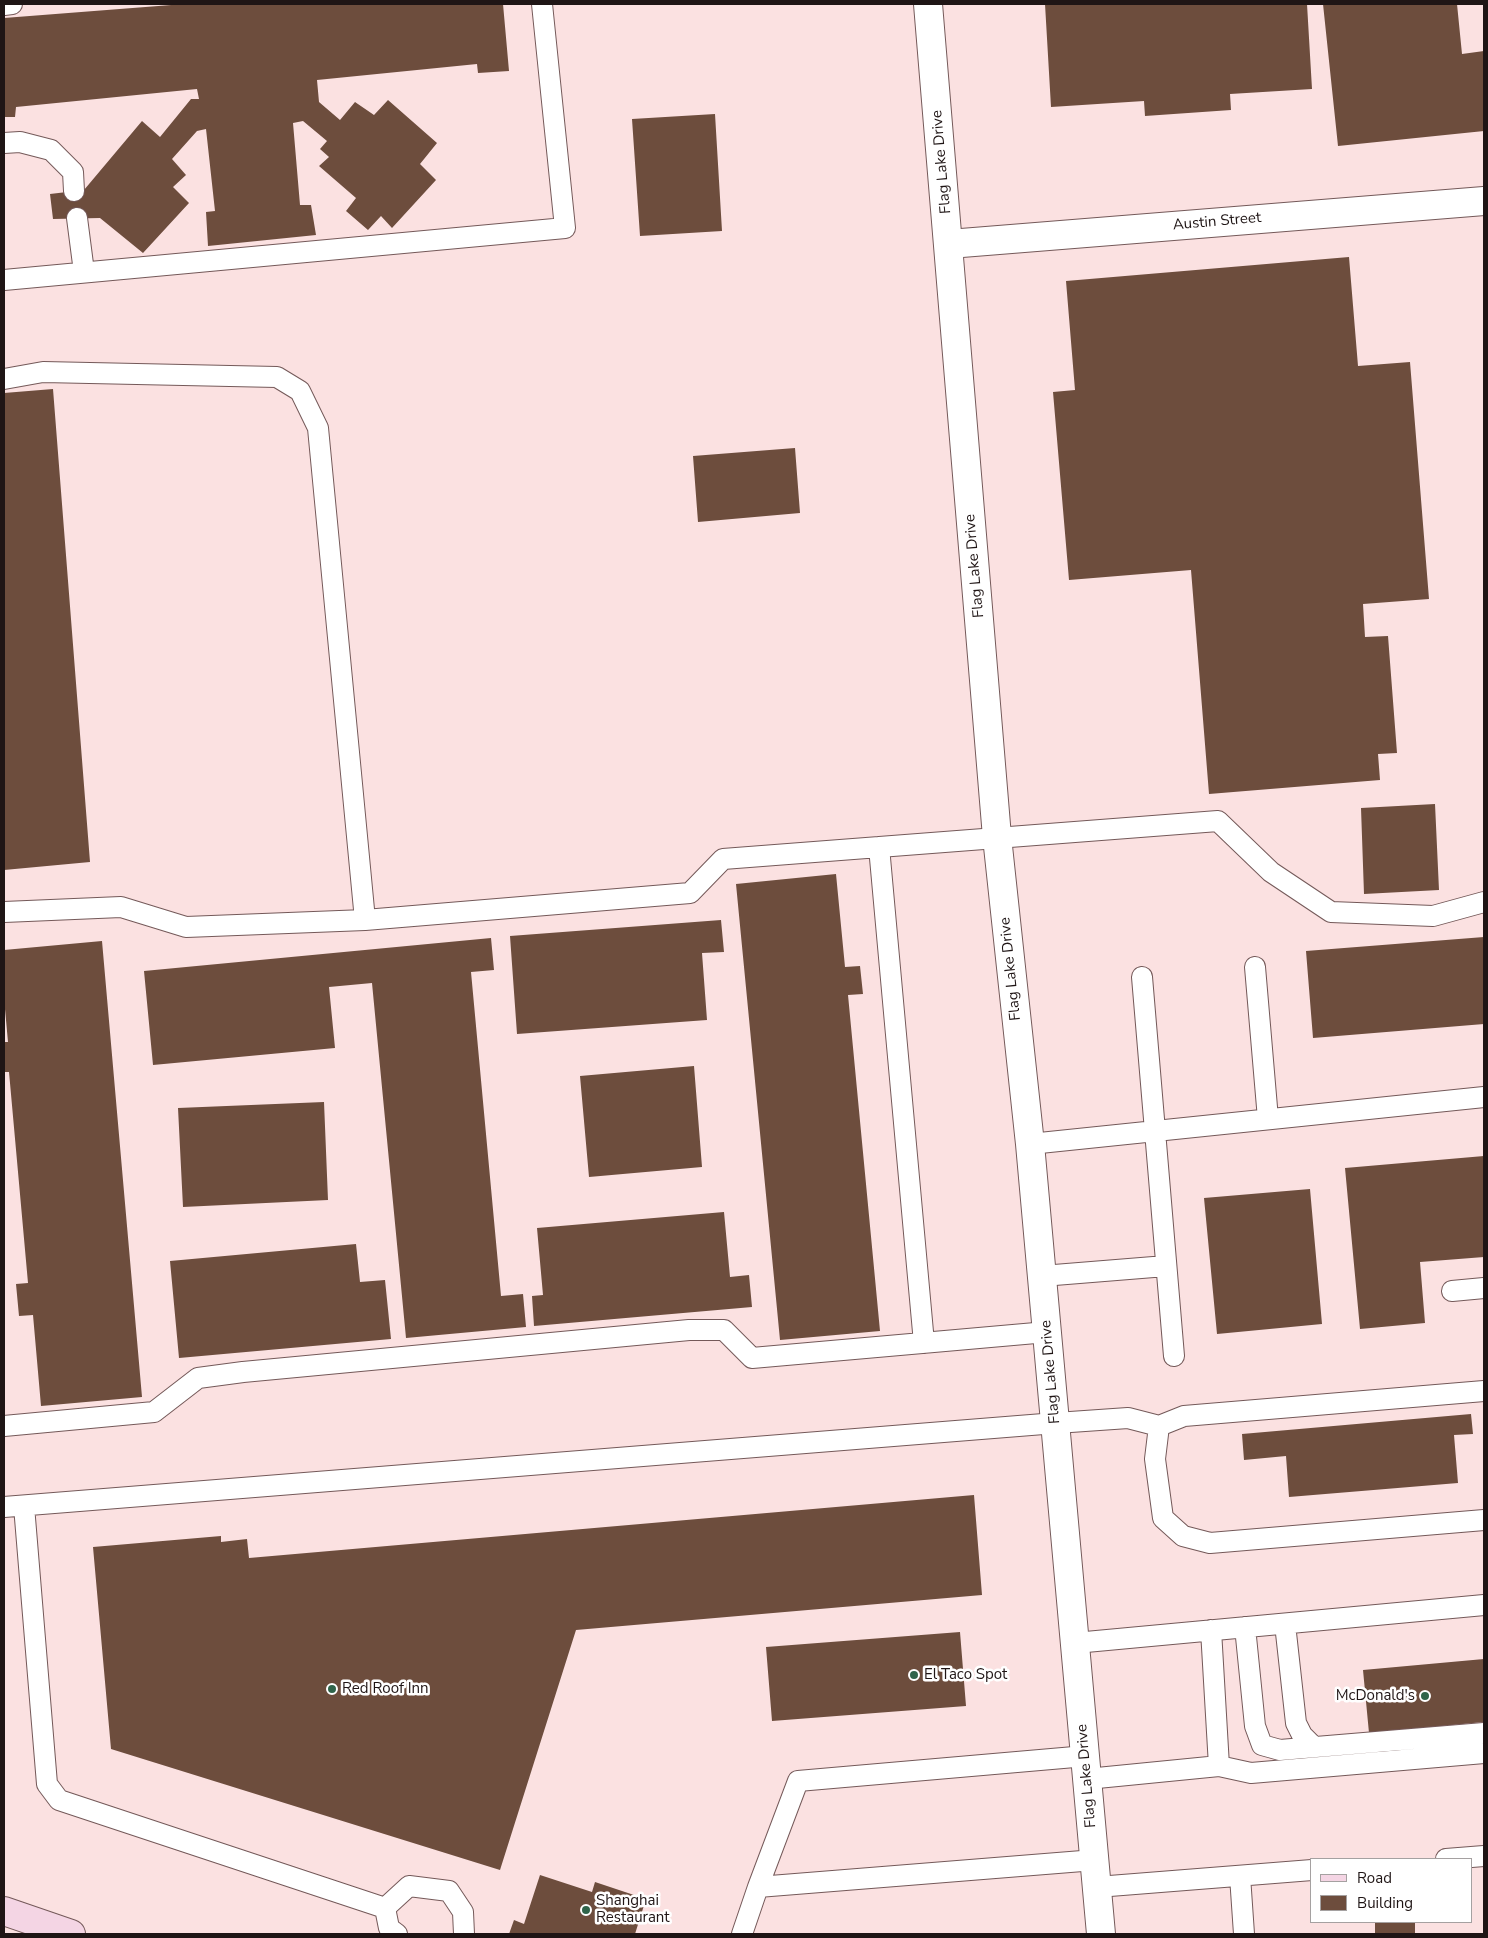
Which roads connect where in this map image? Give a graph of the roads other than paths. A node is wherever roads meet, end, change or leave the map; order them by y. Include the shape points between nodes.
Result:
1 (4, 4) edge
2 (12, 4) edge
3 (542, 4) edge
4 (928, 4) edge
5 (4, 143) edge
6 (74, 191) dead end
7 (1484, 201) edge
8 (77, 218) dead end
9 (949, 244) junction
10 (84, 272) junction
11 (4, 280) edge
12 (4, 379) edge
13 (997, 837) junction
14 (879, 846) junction
15 (1484, 902) edge
16 (4, 912) edge
17 (365, 920) junction
18 (1255, 967) dead end
19 (1142, 977) dead end
20 (1484, 1097) edge
21 (1268, 1119) junction
22 (1155, 1131) junction
23 (1030, 1144) junction
24 (1166, 1266) junction
25 (1042, 1276) junction
26 (1484, 1288) edge
27 (1452, 1291) dead end
28 (1047, 1332) junction
29 (924, 1343) junction
30 (1174, 1356) dead end
31 (1484, 1391) edge
32 (1056, 1423) junction
33 (4, 1426) edge
34 (1159, 1426) junction
35 (14, 1507) edge
36 (1484, 1520) edge
37 (1484, 1605) edge
38 (1284, 1624) junction
39 (1246, 1627) junction
40 (1211, 1630) junction
41 (1075, 1643) junction
42 (1484, 1733) edge
43 (1314, 1747) junction
44 (1484, 1753) edge
45 (1219, 1766) junction
46 (1087, 1768) junction
47 (1484, 1856) edge
48 (1459, 1858) edge
49 (1095, 1860) junction
50 (1310, 1870) edge
51 (1240, 1876) junction
52 (758, 1887) junction
53 (1097, 1888) junction
54 (385, 1908) junction
55 (4, 1911) edge
56 (71, 1934) edge
57 (397, 1934) edge
58 (464, 1934) edge
59 (742, 1934) edge
60 (1101, 1934) edge
61 (1244, 1934) edge

1 - 2 lane
3 - 10 lane via 565,228
4 - 9 street, Flag Lake Drive
5 - 6 lane via 20,142 51,150 73,172
7 - 9 street, Austin Street
8 - 10 lane
9 - 13 street, Flag Lake Drive
10 - 11 lane
12 - 17 lane via 43,372 277,377 300,391 318,428
13 - 14 lane
13 - 15 lane via 1218,821 1271,872 1331,912 1433,916
13 - 23 street, Flag Lake Drive
14 - 17 lane via 723,859 690,894
14 - 29 lane
16 - 17 lane via 121,907 186,928
18 - 21 lane
19 - 22 lane
20 - 21 lane
21 - 22 lane
22 - 23 lane
22 - 24 lane
23 - 25 street, Flag Lake Drive
24 - 25 lane
24 - 30 lane
25 - 28 street, Flag Lake Drive
26 - 27 lane
28 - 29 lane
28 - 32 street, Flag Lake Drive
29 - 33 lane via 752,1358 724,1330 688,1330 207,1376 198,1378 154,1412
31 - 34 lane via 1184,1416
32 - 34 lane via 1128,1418
32 - 35 lane
32 - 41 street, Flag Lake Drive
34 - 36 lane via 1154,1459 1163,1518 1183,1536 1210,1543
35 - 54 lane via 47,1784 59,1800
37 - 38 lane
38 - 39 lane
38 - 43 lane via 1296,1723
39 - 40 lane
39 - 43 lane via 1254,1726 1262,1745 1280,1750
40 - 41 lane
40 - 45 lane
41 - 46 street, Flag Lake Drive
42 - 43 lane
44 - 45 lane via 1251,1773
45 - 46 lane
46 - 49 street, Flag Lake Drive
46 - 52 lane via 798,1781
47 - 48 lane
49 - 52 lane
49 - 53 street, Flag Lake Drive
50 - 51 lane
51 - 53 lane
51 - 61 lane
52 - 59 lane
53 - 60 street, Flag Lake Drive
54 - 57 lane via 389,1928
54 - 58 lane via 409,1886 449,1890 463,1912
55 - 56 main road

